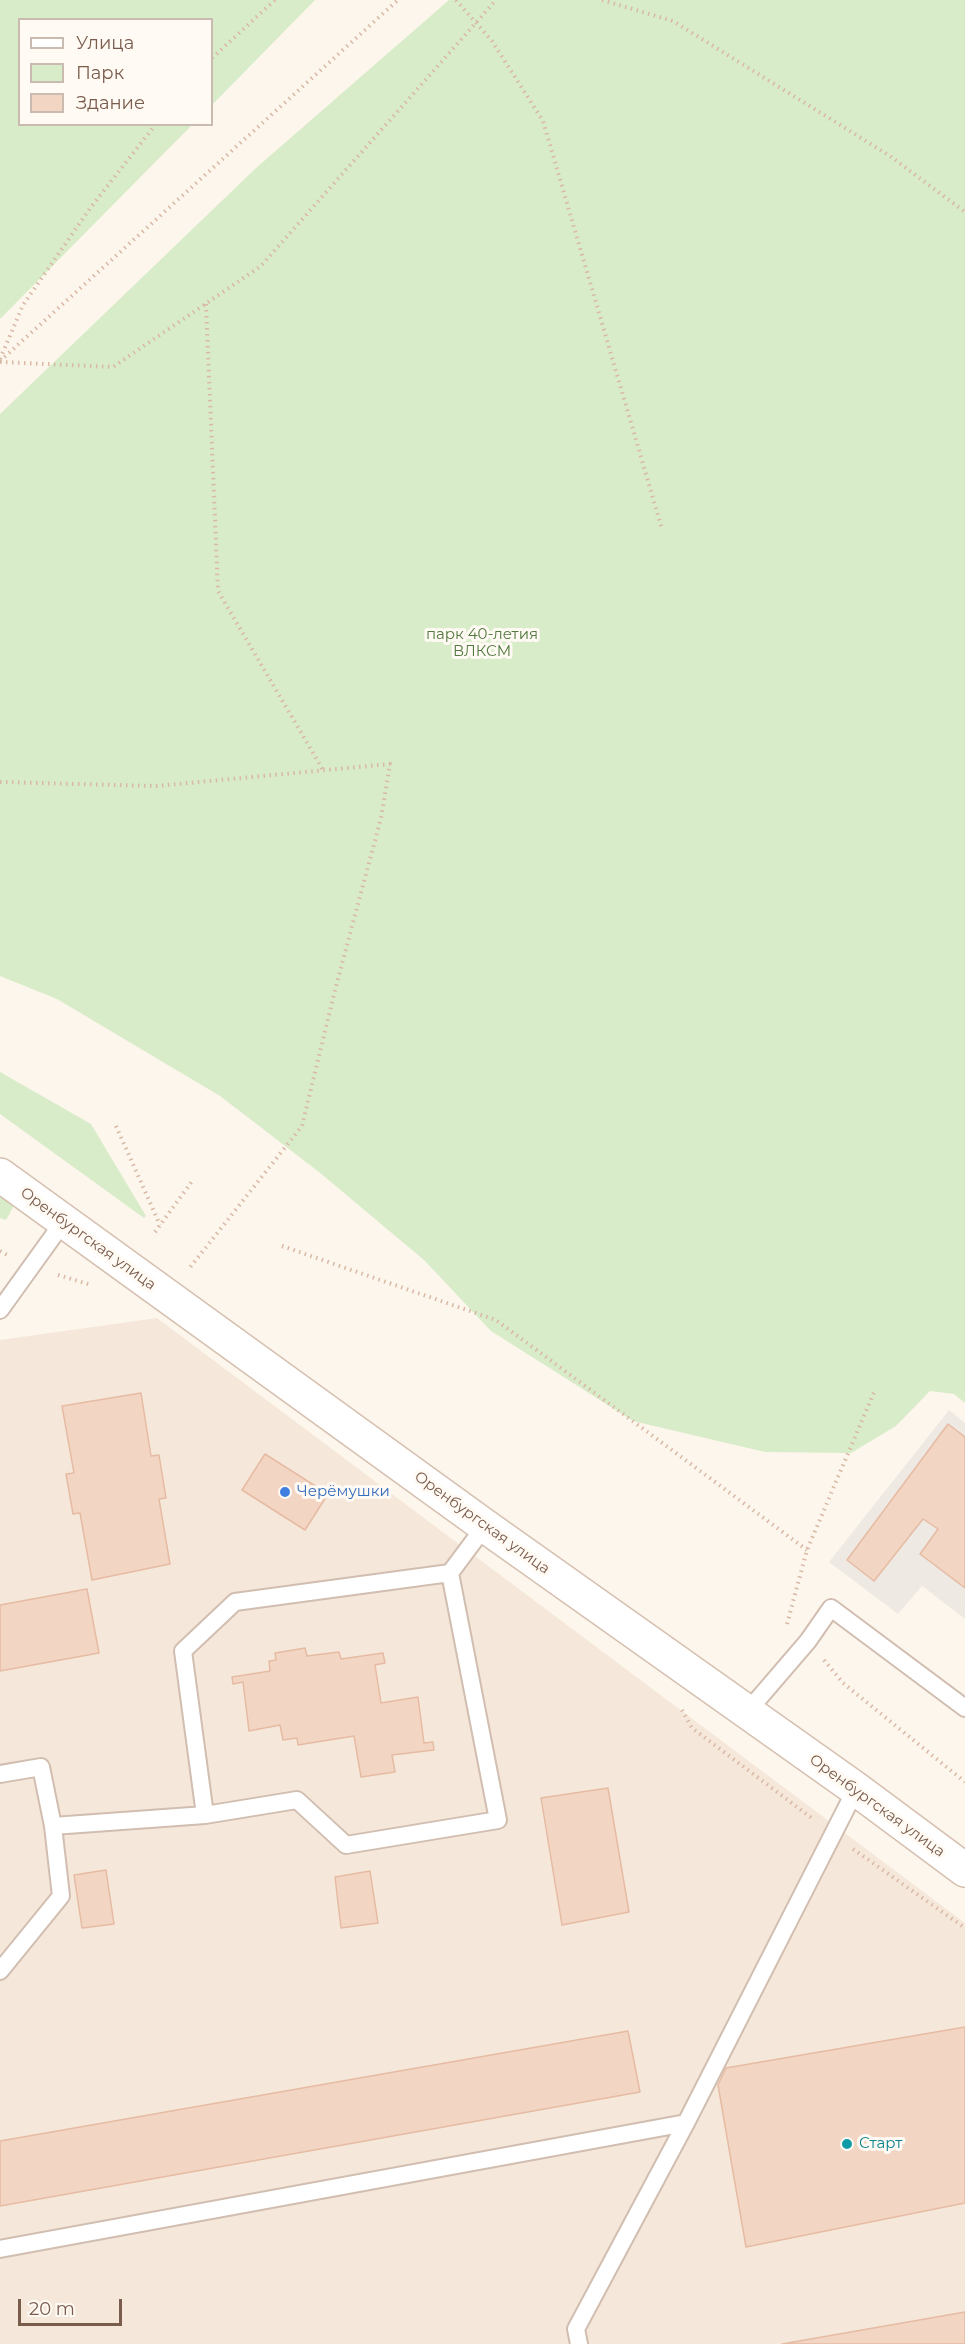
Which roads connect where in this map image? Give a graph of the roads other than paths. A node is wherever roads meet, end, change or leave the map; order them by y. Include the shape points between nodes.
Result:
1 (0, 1174) edge
2 (64, 1221) junction
3 (0, 1310) edge
4 (485, 1526) junction
5 (450, 1573) junction
6 (965, 1708) edge
7 (747, 1712) junction
8 (0, 1774) edge
9 (856, 1789) junction
10 (205, 1815) junction
11 (52, 1826) junction
12 (965, 1870) edge
13 (0, 1971) edge
14 (686, 2123) junction
15 (0, 2249) edge
16 (579, 2344) edge

1 - 2 street, Оренбургская улица
2 - 3 lane
2 - 4 street, Оренбургская улица
4 - 5 lane
4 - 7 street, Оренбургская улица
5 - 10 lane via 235,1602 183,1651
5 - 10 lane via 498,1820 346,1845 297,1800
6 - 7 lane via 831,1608
7 - 9 street, Оренбургская улица
8 - 11 lane via 41,1767
9 - 12 street, Оренбургская улица
9 - 14 lane
10 - 11 lane
11 - 13 lane via 61,1896
14 - 15 lane
14 - 16 lane via 576,2329

